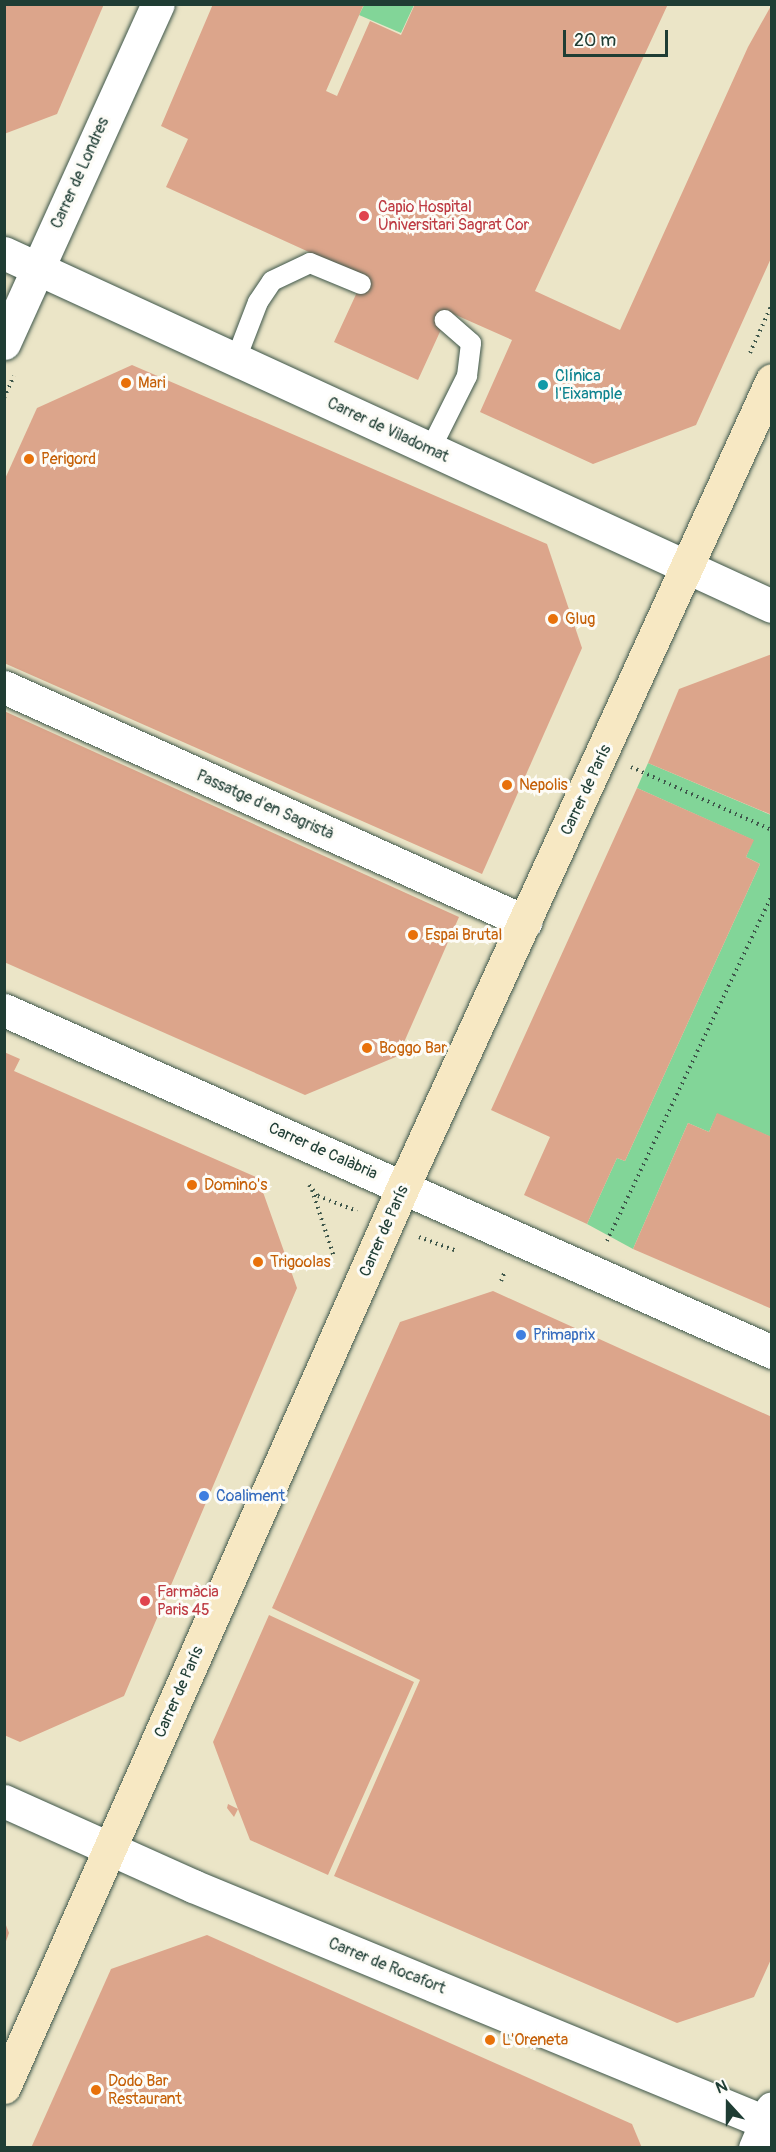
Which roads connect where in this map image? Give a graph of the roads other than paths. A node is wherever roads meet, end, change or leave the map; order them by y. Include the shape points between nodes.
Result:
1 (158, 4) edge
2 (4, 253) edge
3 (38, 267) junction
4 (361, 284) dead end
5 (445, 320) dead end
6 (4, 343) edge
7 (236, 359) junction
8 (771, 380) edge
9 (430, 450) junction
10 (687, 570) junction
11 (771, 606) edge
12 (4, 687) edge
13 (526, 922) junction
14 (4, 1010) edge
15 (403, 1187) junction
16 (771, 1352) edge
17 (4, 1801) edge
18 (110, 1850) junction
19 (4, 2087) edge
20 (766, 2126) edge

1 - 3 street, Carrer de Londres
2 - 3 street, Carrer de Viladomat
3 - 6 street, Carrer de Londres
3 - 7 street, Carrer de Viladomat
4 - 7 lane via 310,263 272,281 258,302
5 - 9 lane via 471,343 469,365
7 - 9 street, Carrer de Viladomat
8 - 10 main road, Carrer de París
9 - 10 street, Carrer de Viladomat
10 - 11 street, Carrer de Viladomat
10 - 13 main road, Carrer de París
12 - 13 street, Passatge d'en Sagristà
13 - 15 main road, Carrer de París
14 - 15 street, Carrer de Calàbria
15 - 16 street, Carrer de Calàbria
15 - 18 main road, Carrer de París
17 - 18 street, Carrer de Rocafort
18 - 19 main road, Carrer de París
18 - 20 street, Carrer de Rocafort

